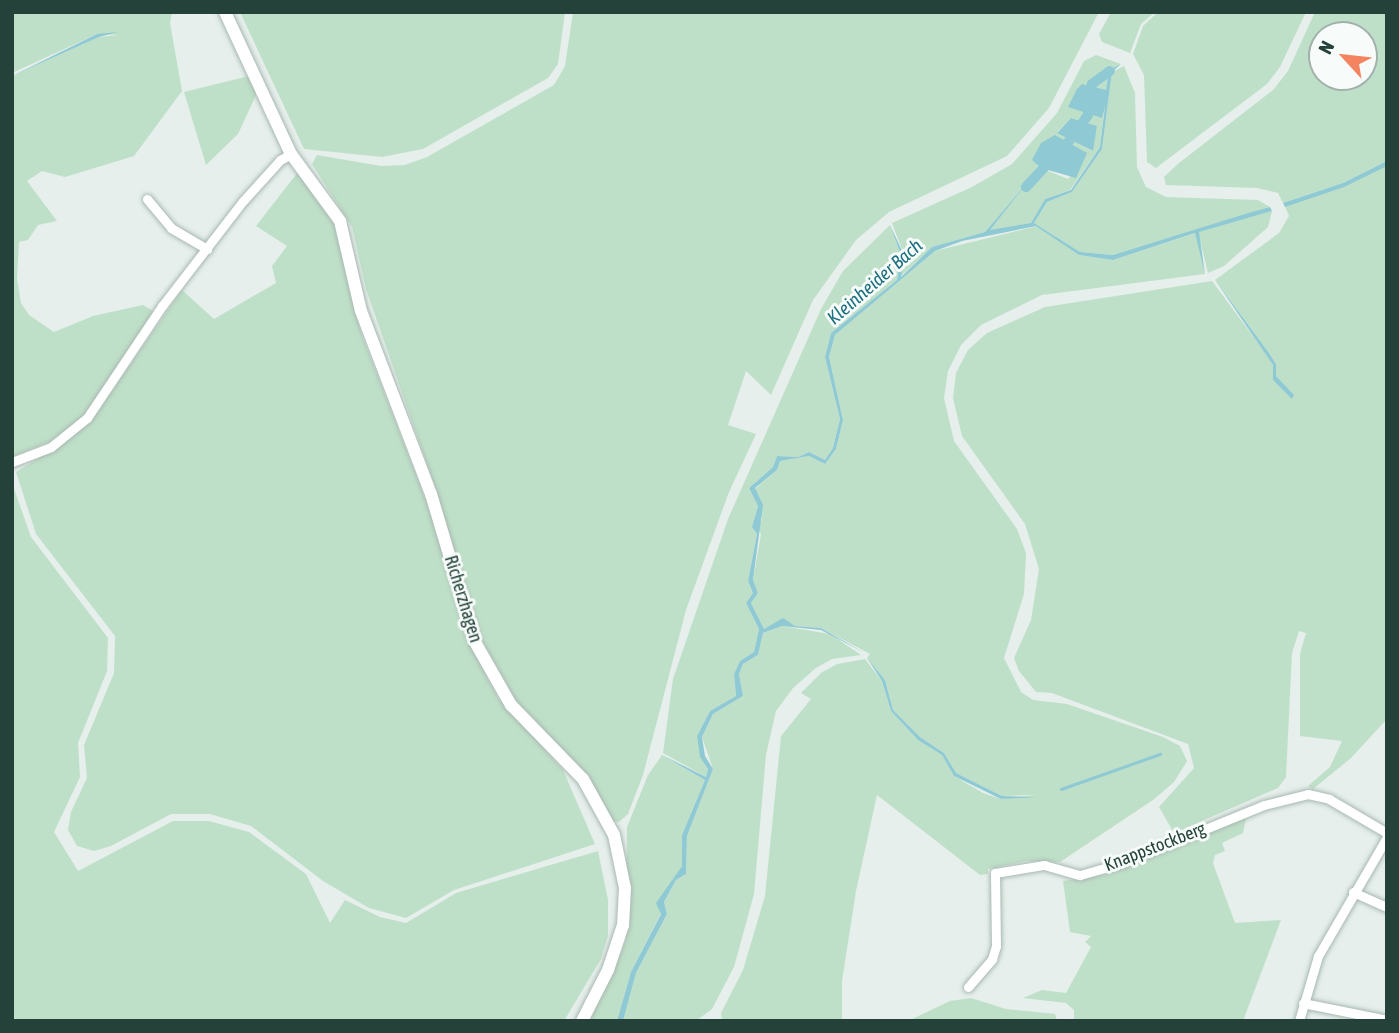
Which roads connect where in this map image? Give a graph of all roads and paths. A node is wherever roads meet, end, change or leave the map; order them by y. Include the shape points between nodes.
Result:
1 (225, 12) edge
2 (291, 154) junction
3 (147, 199) dead end
4 (207, 249) junction
5 (12, 461) edge
6 (1387, 835) edge
7 (1353, 892) junction
8 (1387, 907) edge
9 (968, 987) dead end
10 (1303, 1003) junction
11 (1387, 1020) edge
12 (582, 1021) edge
13 (1299, 1021) edge

1 - 2 street, Richerzhagen
2 - 4 street via 243,201
2 - 12 street, Richerzhagen via 340,221 361,311 434,503 475,642 511,705 583,779 614,835 625,888 623,925 608,970
3 - 4 street via 171,228
4 - 5 street via 88,418 51,447
6 - 7 street
6 - 9 street, Knappstockberg via 1329,799 1308,794 1264,805 1122,863 1080,875 1044,865 995,873 996,946 992,959
7 - 8 street
7 - 10 street via 1318,956
10 - 11 street
10 - 13 street

